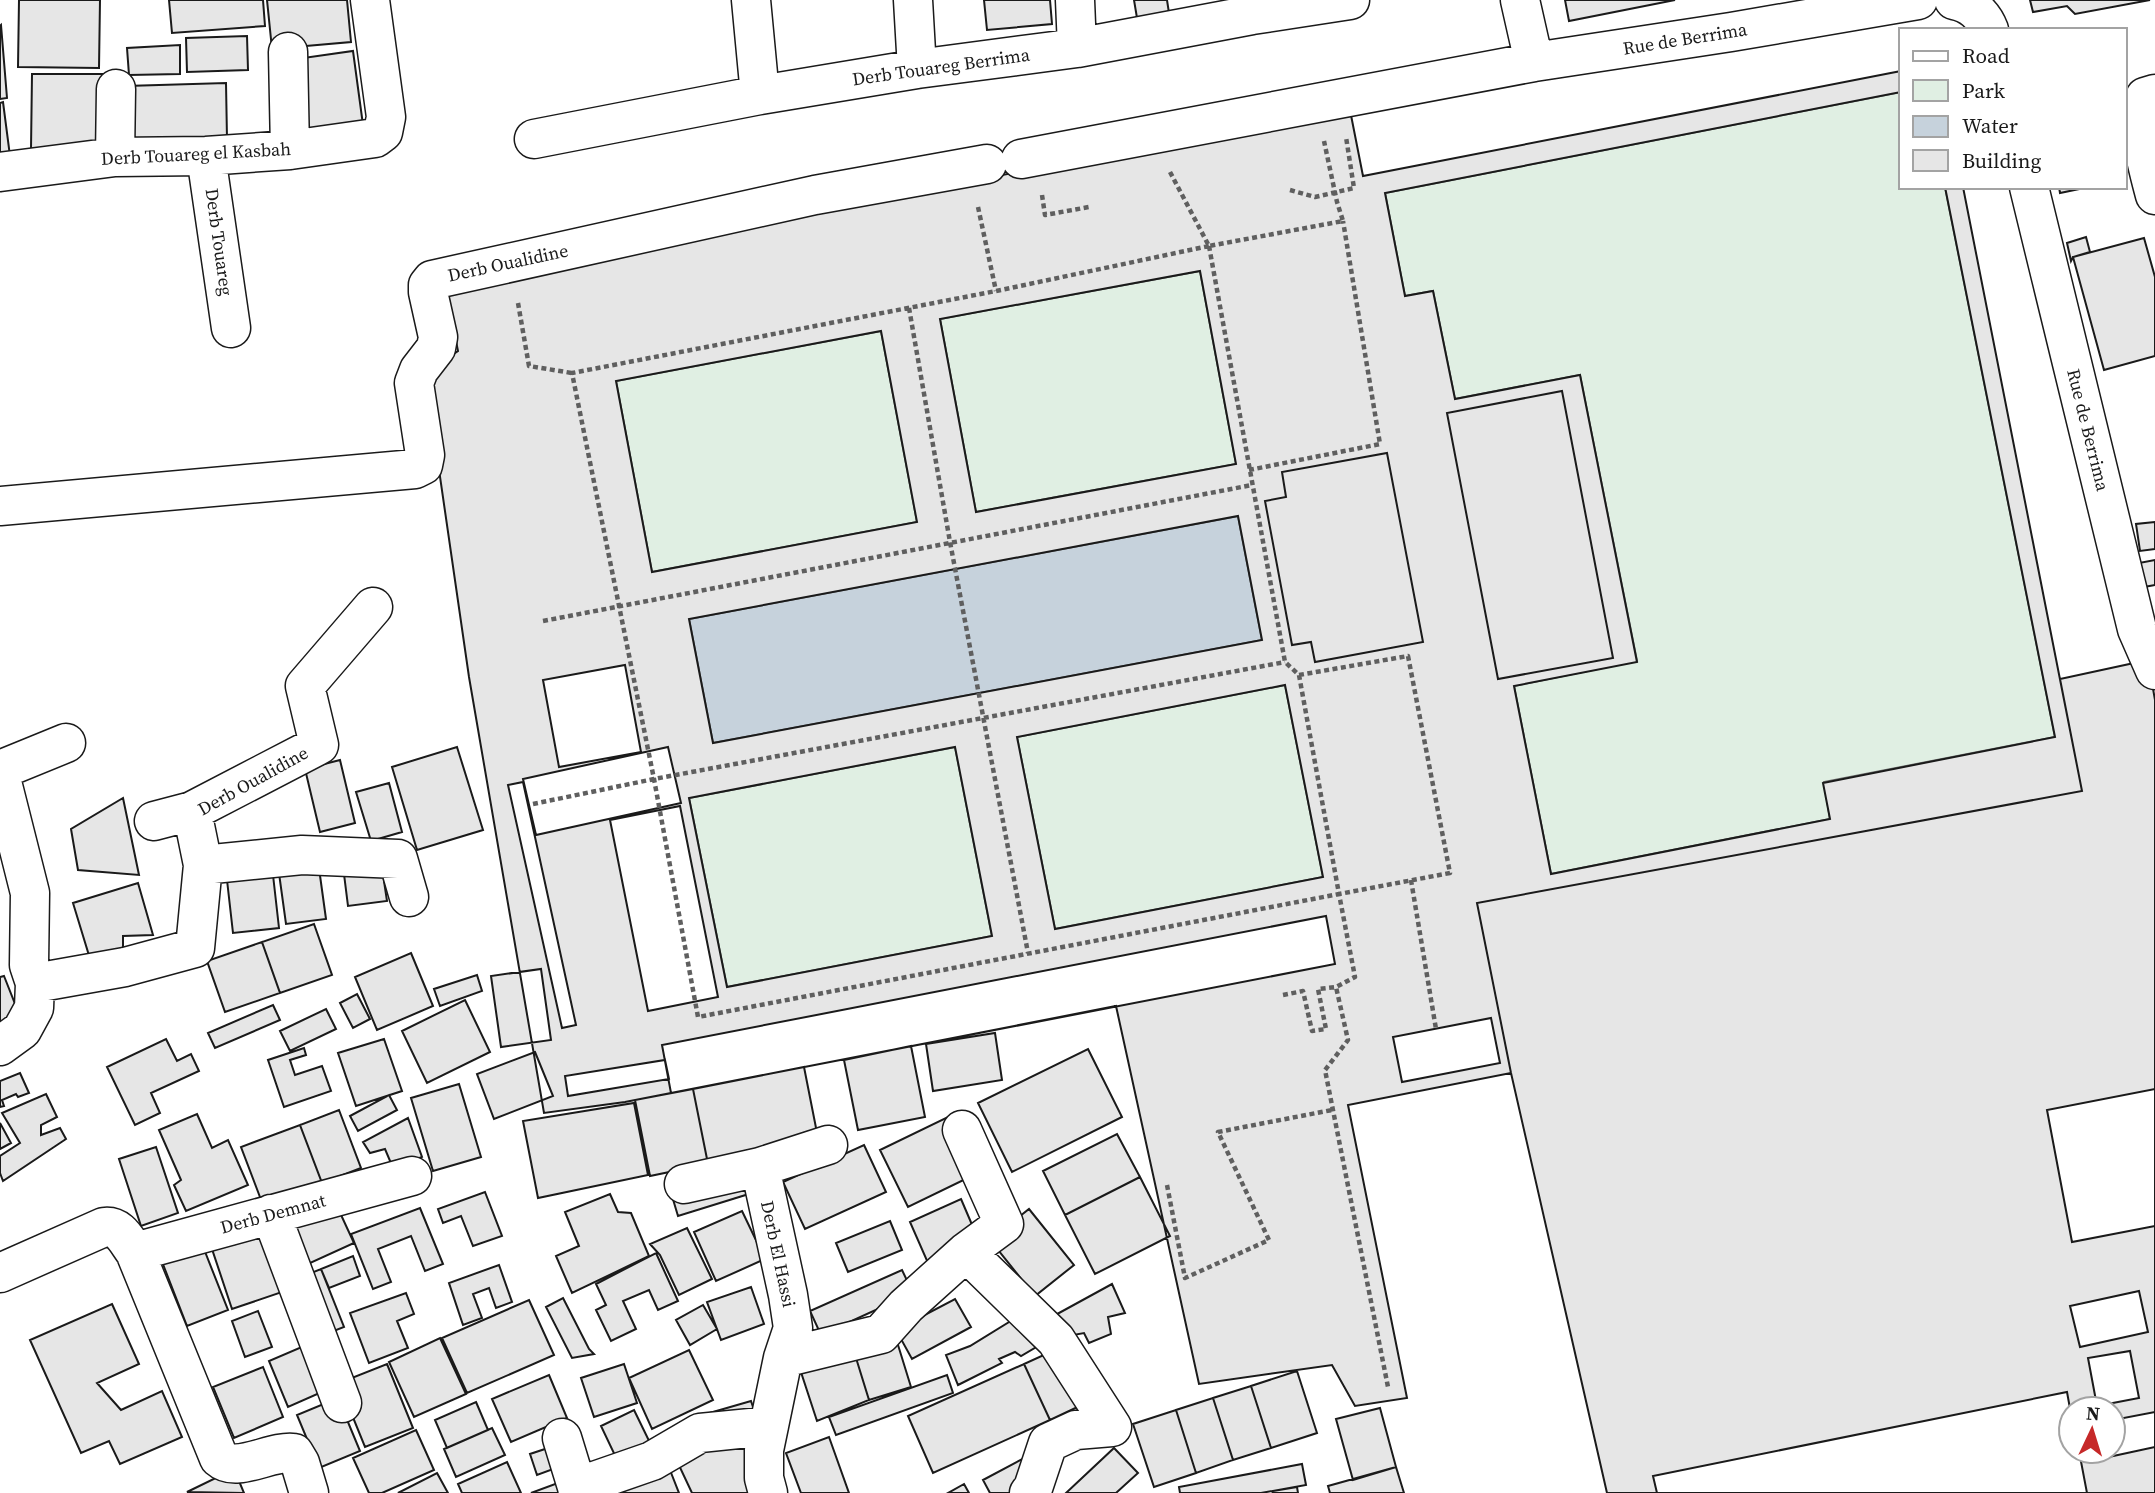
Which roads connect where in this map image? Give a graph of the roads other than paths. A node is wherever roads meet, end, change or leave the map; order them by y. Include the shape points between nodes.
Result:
1 (370, 0) edge
2 (751, 0) edge
3 (914, 0) edge
4 (1075, 0) edge
5 (1350, 0) edge
6 (1520, 0) edge
7 (1918, 0) edge
8 (1954, 0) edge
9 (1250, 7) edge
10 (1988, 28) edge
11 (1077, 48) junction
12 (288, 52) dead end
13 (1534, 62) junction
14 (917, 69) junction
15 (116, 89) dead end
16 (760, 94) junction
17 (2155, 94) edge
18 (534, 139) dead end
19 (290, 150) junction
20 (206, 156) junction
21 (115, 157) junction
22 (1004, 161) joint
23 (0, 172) edge
24 (2029, 189) edge
25 (2155, 195) edge
26 (231, 328) dead end
27 (0, 506) edge
28 (373, 607) dead end
29 (2155, 670) edge
30 (66, 743) dead end
31 (0, 772) edge
32 (192, 811) junction
33 (154, 821) dead end
34 (203, 865) junction
35 (409, 897) dead end
36 (24, 980) edge
37 (0, 1046) edge
38 (962, 1130) dead end
39 (828, 1145) dead end
40 (760, 1167) junction
41 (412, 1176) dead end
42 (684, 1184) dead end
43 (271, 1214) junction
44 (135, 1252) junction
45 (966, 1252) junction
46 (0, 1273) edge
47 (783, 1358) junction
48 (342, 1403) dead end
49 (769, 1426) junction
50 (562, 1437) dead end
51 (578, 1490) edge
52 (309, 1493) edge
53 (768, 1493) edge
54 (1029, 1493) edge

1 - 19 street, Derb Touareg el Kasbah via 386,117 383,132 375,138
2 - 16 street
3 - 14 street
4 - 11 street
5 - 9 street, Derb Touareg Berrima
6 - 13 street
7 - 13 street, Rue de Berrima
8 - 10 street via 1978,12
9 - 11 street, Derb Touareg Berrima
11 - 14 street, Derb Touareg Berrima
12 - 19 street
13 - 22 street, Rue de Berrima
14 - 16 street, Derb Touareg Berrima
15 - 21 street
16 - 18 street, Derb Touareg Berrima
17 - 25 street via 2145,97 2141,109
19 - 20 street, Derb Touareg el Kasbah
20 - 21 street, Derb Touareg el Kasbah
20 - 26 street, Derb Touareg
21 - 23 street, Derb Touareg el Kasbah
22 - 27 street, Derb Oualidine via 815,195 432,280 428,292 438,337 414,383 425,455 423,465 415,470
24 - 29 street, Rue de Berrima via 2137,629
28 - 32 street, Derb Oualidine via 305,686 319,745
30 - 31 street
31 - 36 street via 30,893
32 - 33 street
32 - 34 street, Derb Oualidine
34 - 35 street via 302,855 398,859
34 - 36 street, Derb Oualidine via 195,948 125,967
36 - 37 street via 22,1030
38 - 45 street via 1004,1224
39 - 40 street
40 - 42 street
40 - 47 street, Derb El Hassi via 793,1328
41 - 43 street, Derb Demnat
43 - 44 street, Derb Demnat
43 - 48 street
44 - 46 street via 120,1230 104,1227
44 - 52 street via 219,1458 237,1464 283,1451 294,1453
45 - 47 street via 880,1334
45 - 54 street via 1056,1340 1112,1427 1076,1430 1048,1443
47 - 49 street, Derb El Hassi
49 - 51 street via 699,1433 652,1461
49 - 53 street, Derb El Hassi via 764,1450
50 - 51 street

